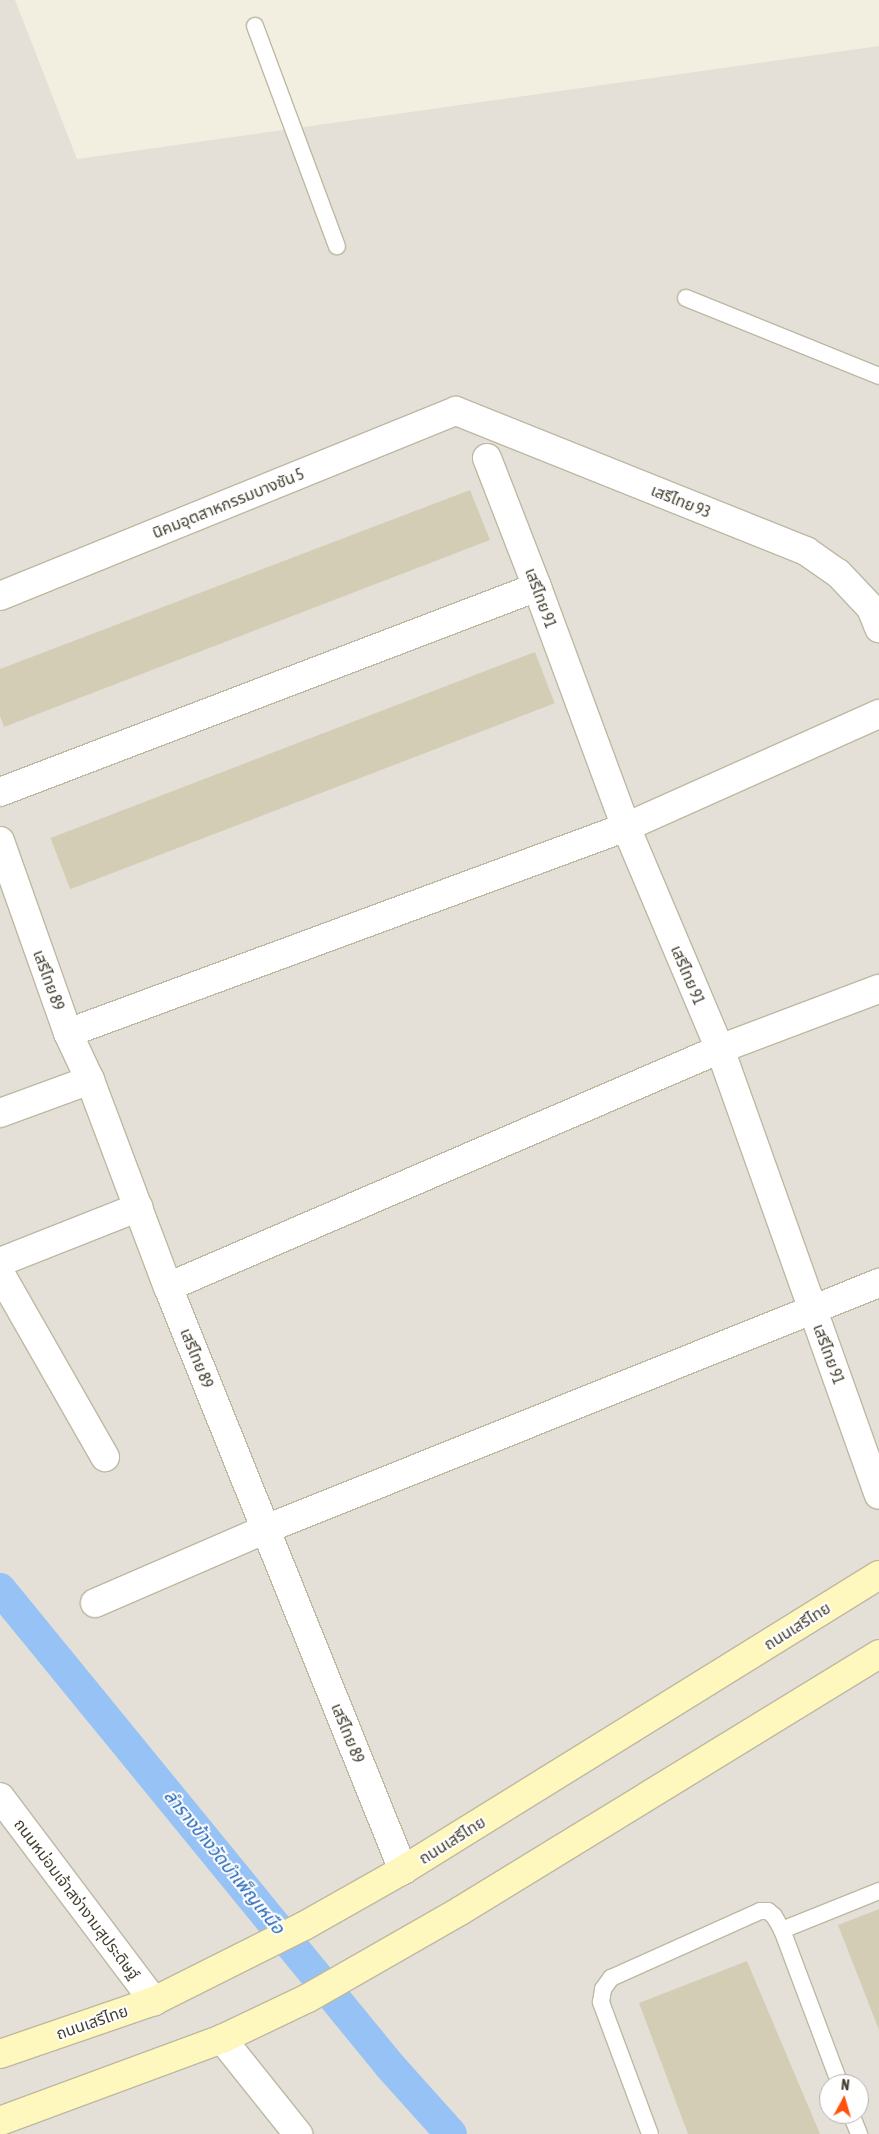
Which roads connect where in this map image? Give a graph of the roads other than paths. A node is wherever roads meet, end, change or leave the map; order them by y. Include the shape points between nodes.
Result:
1 (255, 26) dead end
2 (337, 246) dead end
3 (686, 298) dead end
4 (879, 376) edge
5 (456, 411) joint
6 (486, 458) dead end
7 (538, 587) junction
8 (0, 596) edge
9 (876, 614) edge
10 (879, 714) edge
11 (0, 792) edge
12 (626, 827) junction
13 (0, 842) edge
14 (879, 989) edge
15 (68, 1033) junction
16 (720, 1049) junction
17 (90, 1080) junction
18 (0, 1113) edge
19 (140, 1207) junction
20 (0, 1262) edge
21 (0, 1273) edge
22 (879, 1283) edge
23 (168, 1287) junction
24 (813, 1310) junction
25 (104, 1457) dead end
26 (879, 1495) edge
27 (266, 1529) junction
28 (879, 1575) edge
29 (95, 1603) dead end
30 (879, 1654) edge
31 (0, 1797) edge
32 (403, 1870) junction
33 (879, 1891) edge
34 (782, 1930) junction
35 (154, 2001) junction
36 (222, 2039) junction
37 (0, 2054) edge
38 (836, 2074) edge
39 (0, 2121) edge
40 (298, 2134) edge
41 (650, 2134) edge

1 - 2 lane
3 - 4 lane
5 - 8 street, นิคมอุตสาหกรรมบางชัน 5
5 - 9 street, เสรีไทย 93 via 806,551 838,573
6 - 7 street, เสรีไทย 91
7 - 11 street
7 - 12 street, เสรีไทย 91
10 - 12 street
12 - 15 street
12 - 16 street, เสรีไทย 91
13 - 15 street, เสรีไทย 89
14 - 16 street
15 - 17 street, เสรีไทย 89
16 - 23 street
16 - 24 street, เสรีไทย 91
17 - 18 street
17 - 19 street, เสรีไทย 89
19 - 20 street
19 - 23 street, เสรีไทย 89
21 - 25 street
22 - 24 street
23 - 27 street, เสรีไทย 89
24 - 26 street, เสรีไทย 91
24 - 27 street
27 - 29 street
27 - 32 street, เสรีไทย 89
28 - 32 main road, ถนนเสรีไทย
30 - 36 main road via 460,1911 308,1998
31 - 35 street, ถนนหม่อมเจ้าสง่างามสุประดิษฐ์
32 - 35 main road, ถนนเสรีไทย via 304,1926
33 - 34 lane
34 - 38 lane
34 - 41 lane via 774,1916 768,1911 760,1911 611,1978 603,1989 601,2002
35 - 37 main road, ถนนเสรีไทย
36 - 39 main road
36 - 40 street

